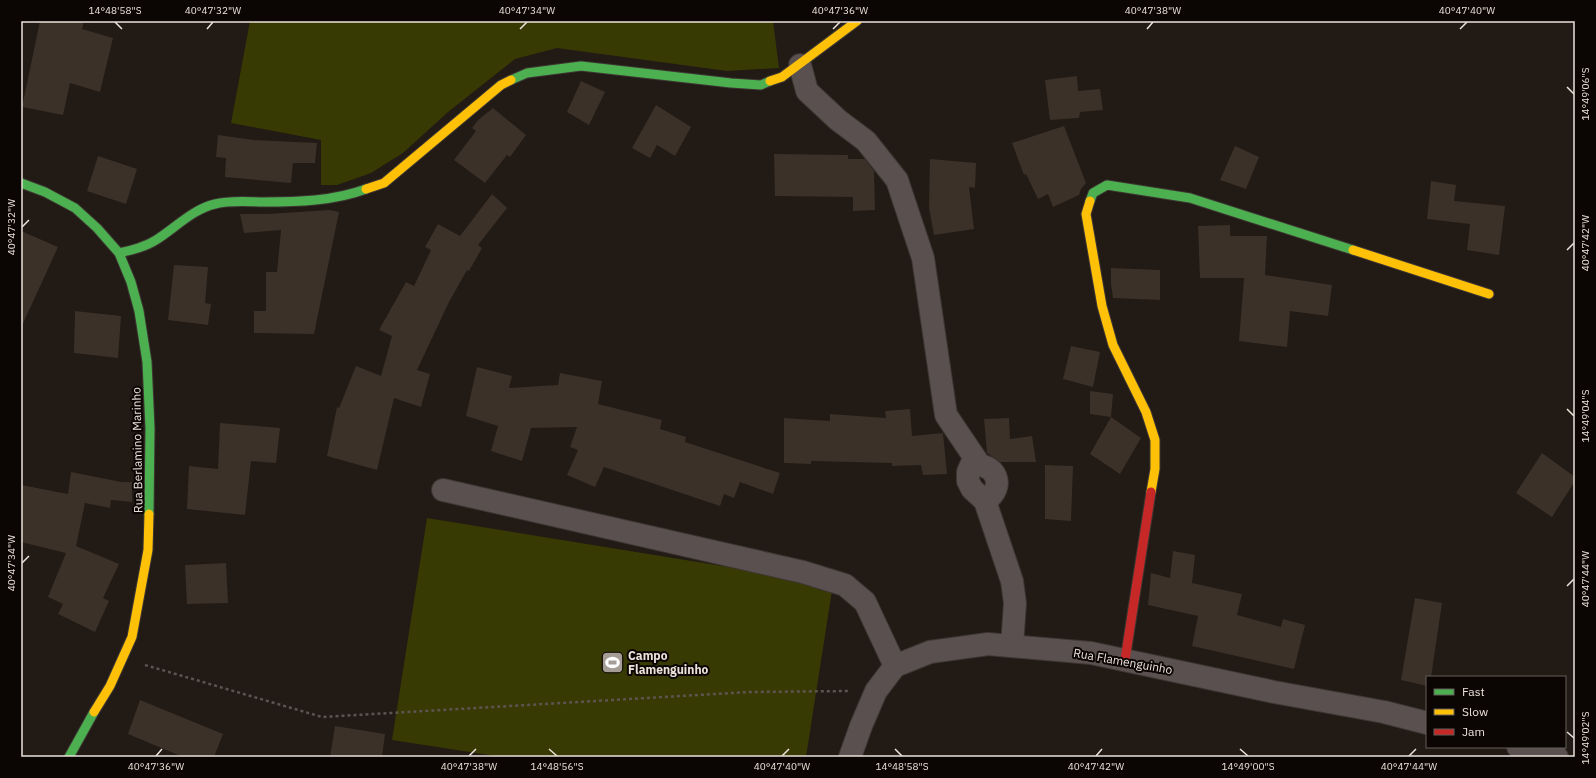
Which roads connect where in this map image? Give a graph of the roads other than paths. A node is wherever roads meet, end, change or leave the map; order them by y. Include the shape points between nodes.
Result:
1 (857, 21) edge
2 (800, 64) junction
3 (21, 183) edge
4 (119, 253) junction
5 (1489, 294) dead end
6 (443, 490) dead end
7 (1012, 646) junction
8 (1125, 660) junction
9 (895, 666) junction
10 (1426, 724) edge
11 (1522, 748) edge
12 (69, 757) edge
13 (850, 757) edge
14 (1557, 757) edge

1 - 2 street
2 - 4 street via 782,77 761,85 581,66 527,73 501,85 384,183 350,195 305,200 214,204 193,214 155,241
2 - 7 street via 807,91 838,120 866,141 897,180 923,258 946,415 979,464 971,465 968,481 972,489 985,501 1012,581 1015,603
3 - 4 street, Rua Berlamino Marinho via 75,208
4 - 12 street, Rua Berlamino Marinho via 131,282 140,318 146,362 150,428 148,550 132,637 110,686
5 - 8 street via 1190,198 1107,186 1093,193 1086,214 1102,306 1113,345 1146,412 1155,440 1155,469
6 - 9 street via 803,572 845,585 866,602
7 - 8 street, Rua Flamenguinho via 1091,653
7 - 9 street, Rua Flamenguinho via 988,644 930,652
8 - 10 street, Rua Flamenguinho via 1274,692 1384,712
9 - 13 street via 876,691
11 - 14 street

